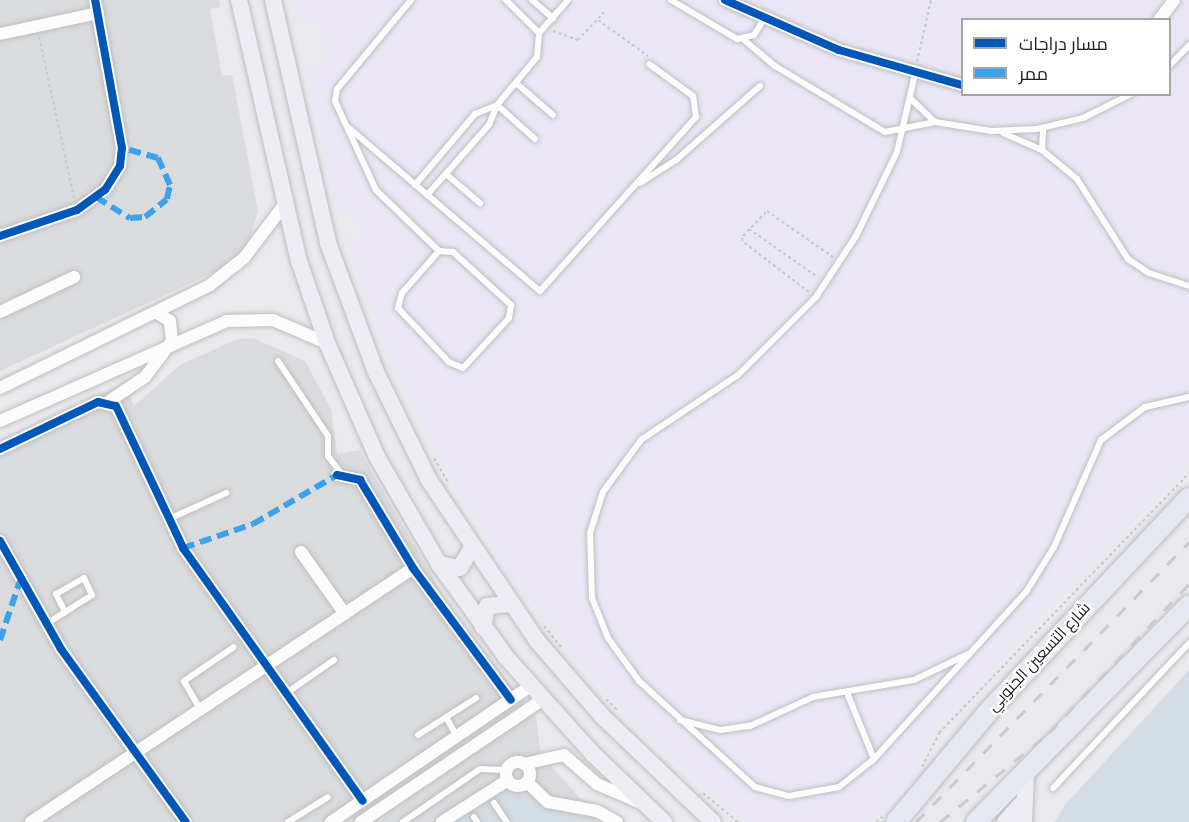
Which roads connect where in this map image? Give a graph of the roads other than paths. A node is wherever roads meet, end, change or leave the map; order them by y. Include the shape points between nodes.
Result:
1 (95, 0) edge
2 (239, 0) edge
3 (273, 0) edge
4 (411, 0) edge
5 (506, 0) edge
6 (532, 0) edge
7 (568, 0) edge
8 (671, 0) edge
9 (725, 0) edge
10 (1174, 0) edge
11 (98, 13) junction
12 (553, 18) junction
13 (1160, 18) edge
14 (764, 19) junction
15 (0, 33) edge
16 (539, 33) junction
17 (743, 39) junction
18 (1189, 45) edge
19 (649, 64) road end
20 (1171, 64) edge
21 (915, 74) junction
22 (516, 83) junction
23 (961, 85) edge
24 (760, 86) dead end
25 (1127, 96) edge
26 (911, 99) junction
27 (497, 105) junction
28 (554, 115) dead end
29 (935, 122) junction
30 (348, 128) junction
31 (1043, 128) junction
32 (905, 131) junction
33 (998, 131) junction
34 (534, 139) dead end
35 (1042, 150) junction
36 (446, 174) junction
37 (415, 185) junction
38 (636, 185) junction
39 (427, 195) junction
40 (480, 203) dead end
41 (284, 205) junction
42 (0, 236) edge
43 (439, 251) junction
44 (74, 277) dead end
45 (1189, 286) edge
46 (0, 312) edge
47 (157, 313) junction
48 (327, 343) junction
49 (170, 346) junction
50 (278, 361) dead end
51 (0, 388) edge
52 (1189, 397) edge
53 (108, 402) junction
54 (0, 421) edge
55 (0, 449) edge
56 (340, 474) joint
57 (226, 493) dead end
58 (1189, 498) edge
59 (168, 520) junction
60 (0, 542) edge
61 (471, 549) junction
62 (301, 552) dead end
63 (439, 564) junction
64 (413, 568) junction
65 (508, 603) junction
66 (1189, 605) edge
67 (65, 612) junction
68 (345, 614) junction
69 (46, 624) junction
70 (483, 627) junction
71 (1189, 643) edge
72 (234, 647) dead end
73 (974, 650) junction
74 (334, 660) dead end
75 (269, 664) junction
76 (530, 686) junction
77 (288, 692) junction
78 (848, 695) junction
79 (476, 698) dead end
80 (511, 700) junction
81 (542, 700) junction
82 (200, 709) junction
83 (446, 717) junction
84 (676, 719) junction
85 (481, 720) junction
86 (418, 735) dead end
87 (492, 735) junction
88 (457, 737) junction
89 (137, 751) junction
90 (874, 759) junction
91 (524, 764) junction
92 (1026, 774) junction
93 (508, 775) junction
94 (527, 782) junction
95 (1053, 788) dead end
96 (328, 797) dead end
97 (363, 801) junction
98 (494, 803) dead end
99 (641, 803) junction
100 (1022, 804) junction
101 (890, 818) edge
102 (31, 822) edge
103 (186, 822) edge
104 (288, 822) edge
105 (331, 822) edge
106 (361, 822) edge
107 (403, 822) edge
108 (442, 822) edge
109 (507, 822) edge
110 (617, 822) edge
111 (664, 822) edge
112 (713, 822) edge
113 (976, 822) edge
114 (1005, 822) edge
115 (1024, 822) edge

1 - 11 street
2 - 41 main road
3 - 61 main road via 323,222 357,325 410,444
4 - 30 lane via 337,89 335,101
5 - 16 lane
6 - 12 lane
7 - 12 lane
8 - 17 lane
9 - 14 street
10 - 13 street
11 - 15 street
11 - 42 street via 122,157 105,190 77,210
12 - 16 lane
14 - 17 lane
14 - 21 street
16 - 22 lane via 537,57
17 - 32 lane via 776,66 872,127
18 - 20 lane
19 - 38 lane via 689,92 697,112 683,138
21 - 23 street
21 - 26 lane
22 - 27 lane
22 - 28 lane
24 - 38 lane via 676,160
25 - 31 lane via 1083,118
26 - 29 lane
26 - 32 lane
27 - 34 lane
27 - 36 lane via 489,125
27 - 37 lane via 475,114
29 - 32 lane
29 - 33 lane
30 - 37 lane
30 - 43 lane via 376,190
31 - 33 lane
31 - 35 lane
32 - 84 lane via 840,263 816,297 738,375 641,440 613,473 595,512 588,555 599,618 639,681
33 - 35 lane
35 - 45 lane via 1091,197 1128,259 1149,273
36 - 39 lane
36 - 40 lane
37 - 39 lane
38 - 39 lane via 536,291
41 - 47 street via 227,274
41 - 48 main road
43 - 43 lane via 453,252 511,305 509,318 463,368 449,362 398,308 402,293
44 - 46 street
47 - 49 street via 173,326
47 - 51 street
48 - 49 street via 273,320 251,318 227,321
48 - 63 main road via 377,457
49 - 53 street via 145,377
49 - 54 street
50 - 56 lane via 328,436 331,462
52 - 73 lane via 1128,415 1101,440 1041,570
53 - 55 street
53 - 59 street via 124,416
56 - 64 street via 360,480
57 - 59 lane
58 - 101 main road, شارع التسعين الجنوبي
59 - 75 street
60 - 69 street
61 - 63 main road via 460,568
61 - 65 main road
62 - 68 street
63 - 70 main road
64 - 68 street
64 - 80 street
65 - 70 main road via 488,606
65 - 112 main road via 602,716
66 - 92 main road
67 - 67 lane via 92,595 84,578 56,594
67 - 69 lane
68 - 75 street
69 - 89 street
70 - 76 main road
71 - 95 lane
72 - 82 lane via 184,681
73 - 78 lane via 914,680
73 - 90 lane
74 - 77 lane
75 - 77 street
75 - 82 street
76 - 80 street
76 - 81 main road
77 - 97 street
78 - 84 lane via 813,698 735,729
78 - 90 lane
79 - 83 lane
80 - 85 street
81 - 87 street
81 - 99 main road
82 - 89 street
83 - 86 lane
83 - 88 lane
84 - 90 lane via 740,777 772,793 825,793
85 - 87 street
85 - 88 street
87 - 106 street
88 - 97 street
89 - 102 street
89 - 103 street
91 - 93 street
91 - 94 street
91 - 99 street via 564,754 597,784
92 - 100 main road
92 - 113 main road
93 - 94 street via 518,786
93 - 107 lane via 480,769
93 - 108 street
94 - 110 street via 548,802 597,812
96 - 104 lane
97 - 105 street
98 - 109 lane
99 - 111 main road
100 - 114 main road
100 - 115 main road

